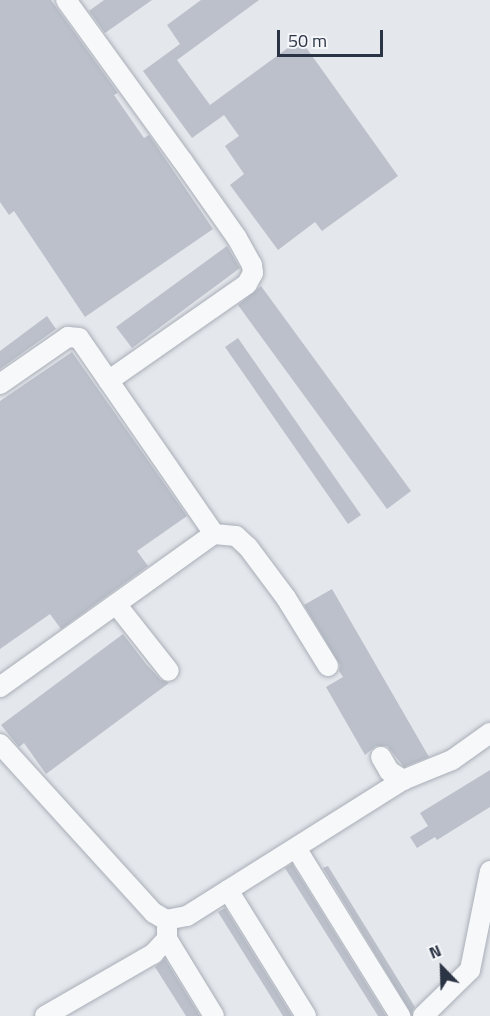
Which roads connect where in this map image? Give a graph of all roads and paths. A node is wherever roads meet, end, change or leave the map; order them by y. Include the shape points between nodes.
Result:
1 (66, 0) edge
2 (108, 381) junction
3 (0, 384) edge
4 (214, 534) junction
5 (116, 604) junction
6 (328, 666) dead end
7 (169, 671) dead end
8 (0, 687) edge
9 (490, 733) edge
10 (0, 744) edge
11 (381, 757) dead end
12 (403, 780) junction
13 (296, 848) junction
14 (490, 871) edge
15 (228, 890) junction
16 (166, 920) junction
17 (167, 939) junction
18 (45, 1016) edge
19 (214, 1016) edge
20 (306, 1016) edge
21 (400, 1016) edge
22 (423, 1016) edge

1 - 2 lane via 237,238 253,273 247,284
2 - 3 lane via 74,336
2 - 4 lane
4 - 5 lane
4 - 6 lane via 236,536 248,547 286,598
5 - 7 lane
5 - 8 lane
9 - 12 lane via 452,760
10 - 16 lane via 154,913
11 - 12 lane via 389,771
12 - 13 lane
13 - 15 lane
13 - 21 lane
14 - 22 lane via 470,970
15 - 16 lane via 187,916
15 - 20 lane
16 - 17 lane
17 - 18 lane via 153,954
17 - 19 lane

